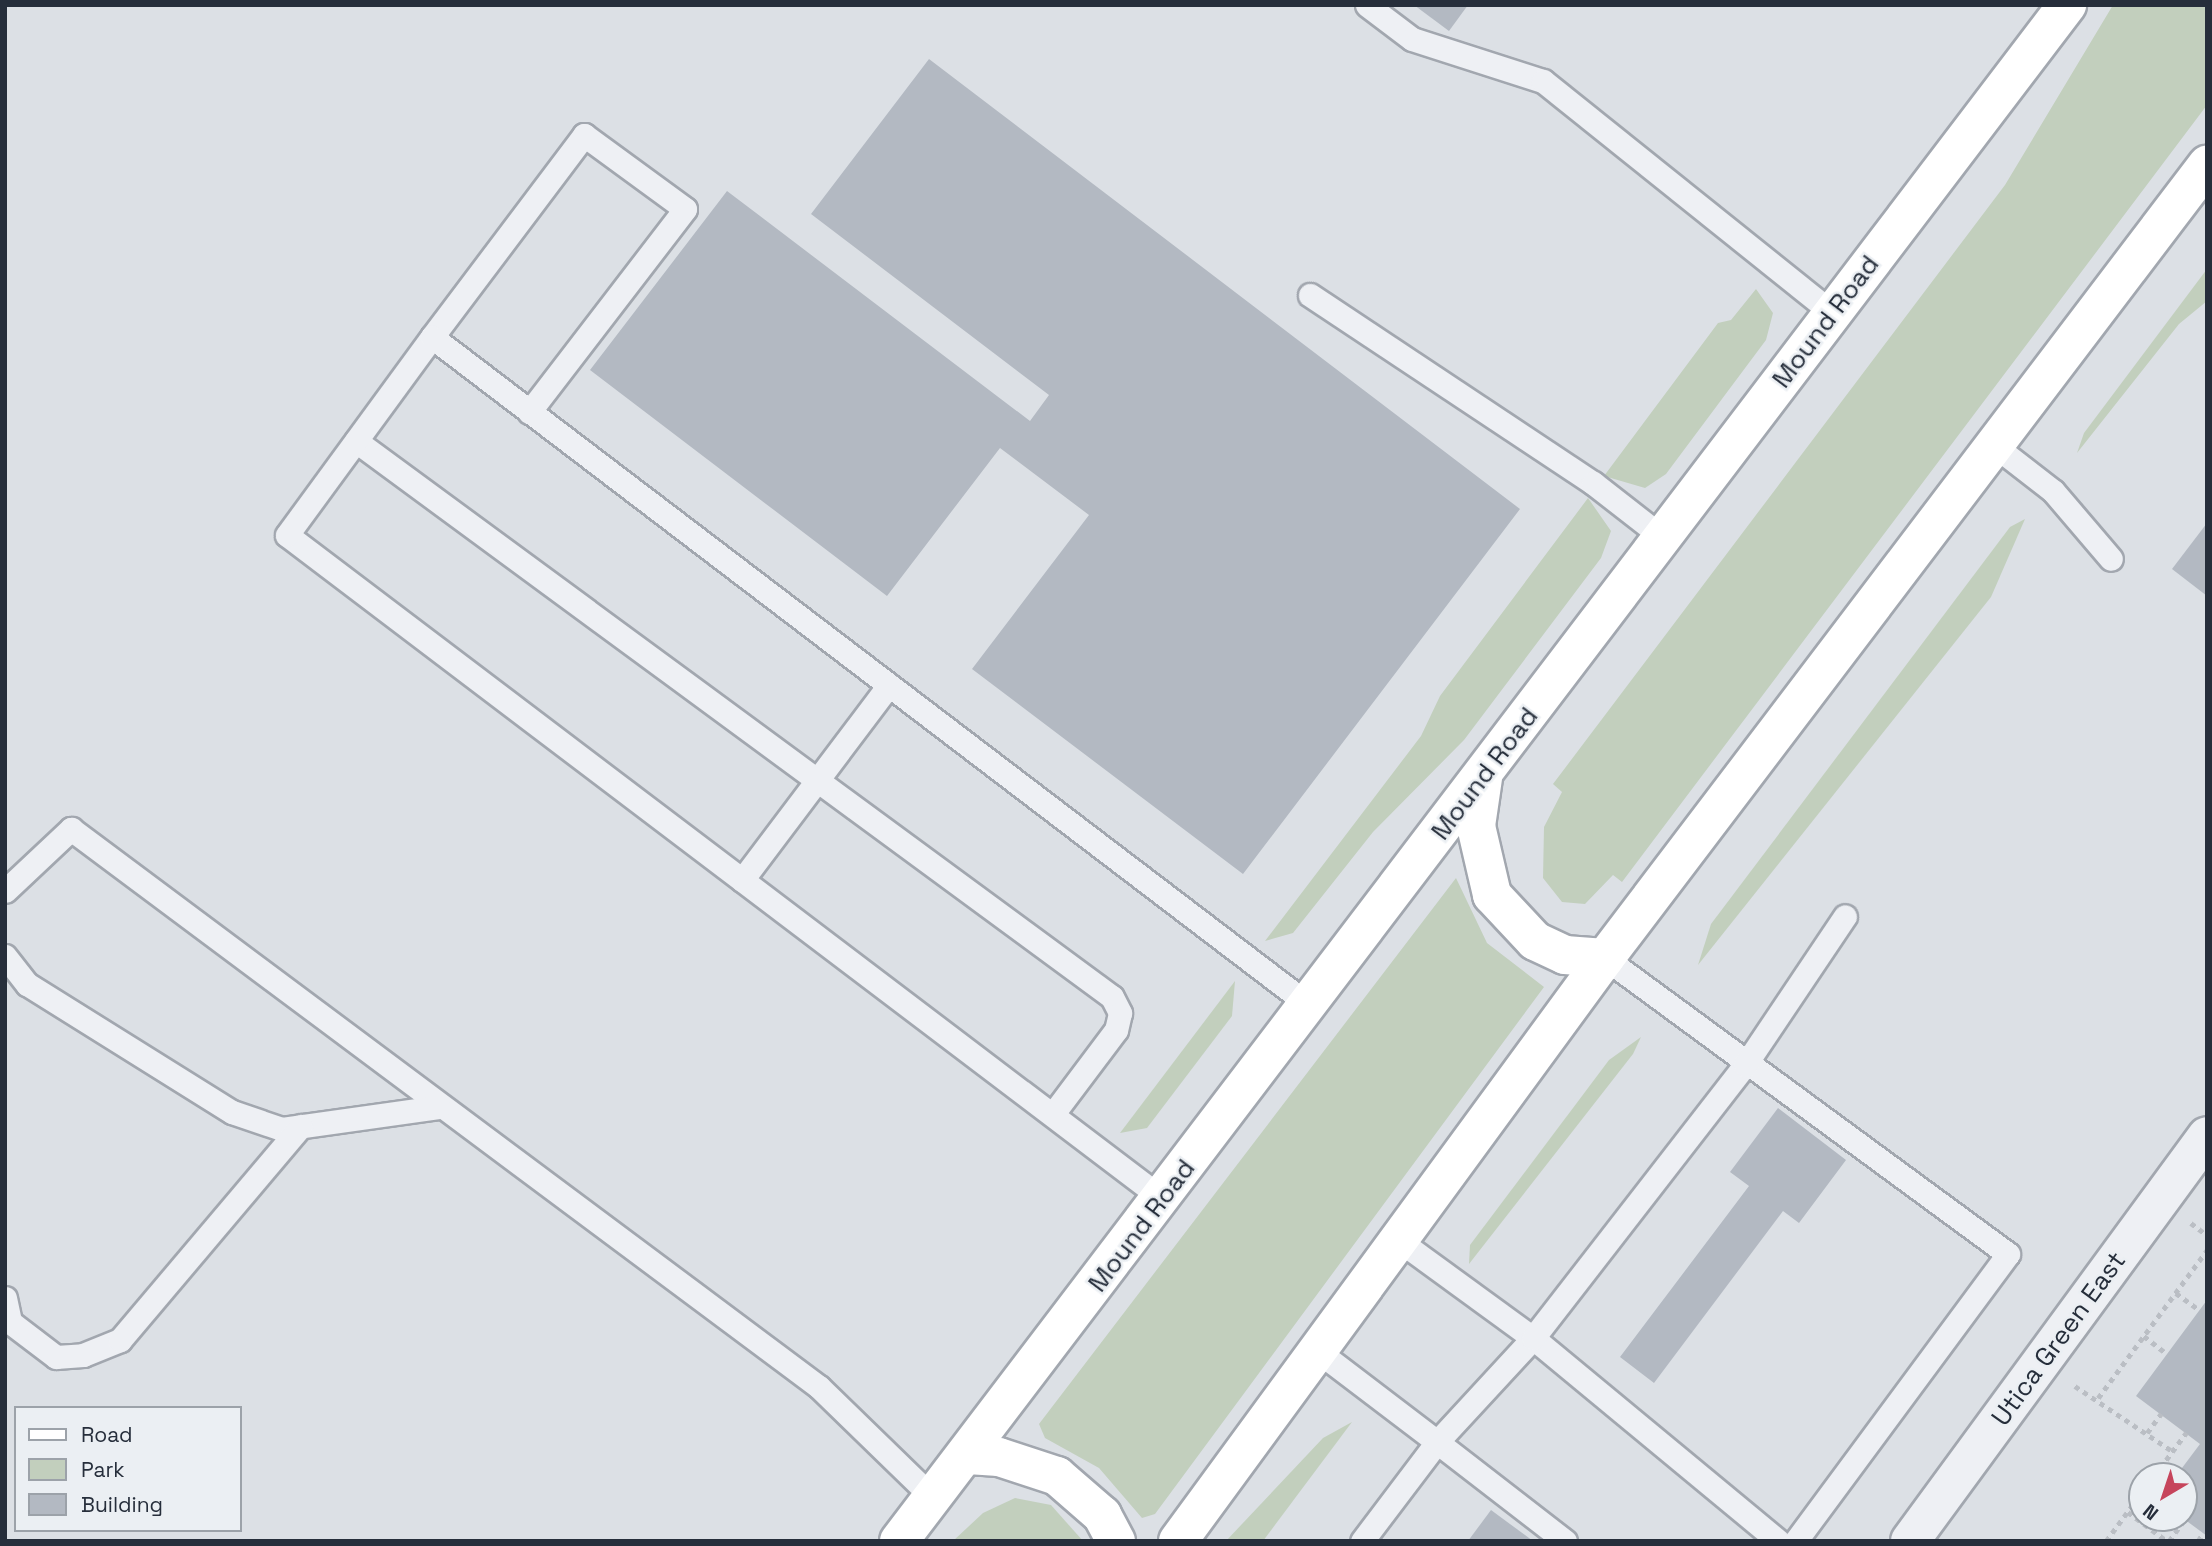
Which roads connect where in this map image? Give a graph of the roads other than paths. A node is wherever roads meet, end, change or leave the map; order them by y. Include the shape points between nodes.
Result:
1 (1367, 5) edge
2 (2067, 5) edge
3 (2207, 165) edge
4 (1310, 295) dead end
5 (1833, 313) junction
6 (432, 337) junction
7 (529, 412) junction
8 (356, 441) junction
9 (1995, 446) junction
10 (1665, 538) junction
11 (2111, 559) dead end
12 (888, 685) junction
13 (1483, 776) junction
14 (816, 780) junction
15 (742, 880) junction
16 (5, 891) edge
17 (1845, 916) dead end
18 (5, 956) edge
19 (1605, 958) junction
20 (1309, 1005) junction
21 (1745, 1065) junction
22 (438, 1107) junction
23 (1053, 1114) junction
24 (301, 1126) junction
25 (2203, 1147) edge
26 (1163, 1199) junction
27 (1397, 1238) junction
28 (5, 1298) edge
29 (1533, 1338) junction
30 (1315, 1349) junction
31 (1437, 1442) junction
32 (968, 1455) junction
33 (933, 1498) junction
34 (899, 1541) edge
35 (1116, 1541) edge
36 (1178, 1541) edge
37 (1362, 1541) edge
38 (1565, 1541) edge
39 (1778, 1541) edge
40 (1796, 1541) edge
41 (1910, 1541) edge

1 - 5 lane via 1412,39 1543,81
2 - 5 main road, Mound Road
3 - 9 main road
4 - 10 lane via 1593,483
5 - 10 main road, Mound Road
6 - 7 lane
6 - 7 lane via 584,135 685,209
6 - 8 lane
7 - 12 lane
8 - 14 lane
8 - 15 lane via 287,535
9 - 11 lane via 2053,491
9 - 19 main road
10 - 13 main road, Mound Road
12 - 14 lane
12 - 20 lane
13 - 19 main road via 1476,826 1492,895 1535,941 1565,956
13 - 20 main road, Mound Road
14 - 15 lane
14 - 23 lane via 1112,997 1120,1013 1116,1030
15 - 23 lane
16 - 22 lane via 71,829
17 - 21 lane
18 - 24 lane via 27,984 232,1112 282,1129
19 - 21 lane
19 - 27 main road
20 - 26 main road, Mound Road
21 - 29 lane
21 - 40 lane via 2007,1254
22 - 24 lane
22 - 33 lane via 819,1387
23 - 26 lane
24 - 28 lane via 120,1340 83,1355 56,1357 10,1322
25 - 41 street, Utica Green East
26 - 32 main road, Mound Road
27 - 29 lane
27 - 30 main road
29 - 31 lane
29 - 39 lane
30 - 31 lane
30 - 36 main road
31 - 37 lane
31 - 38 lane
32 - 33 main road, Mound Road
32 - 35 main road via 999,1457 1057,1476 1102,1515
33 - 34 main road, Mound Road

